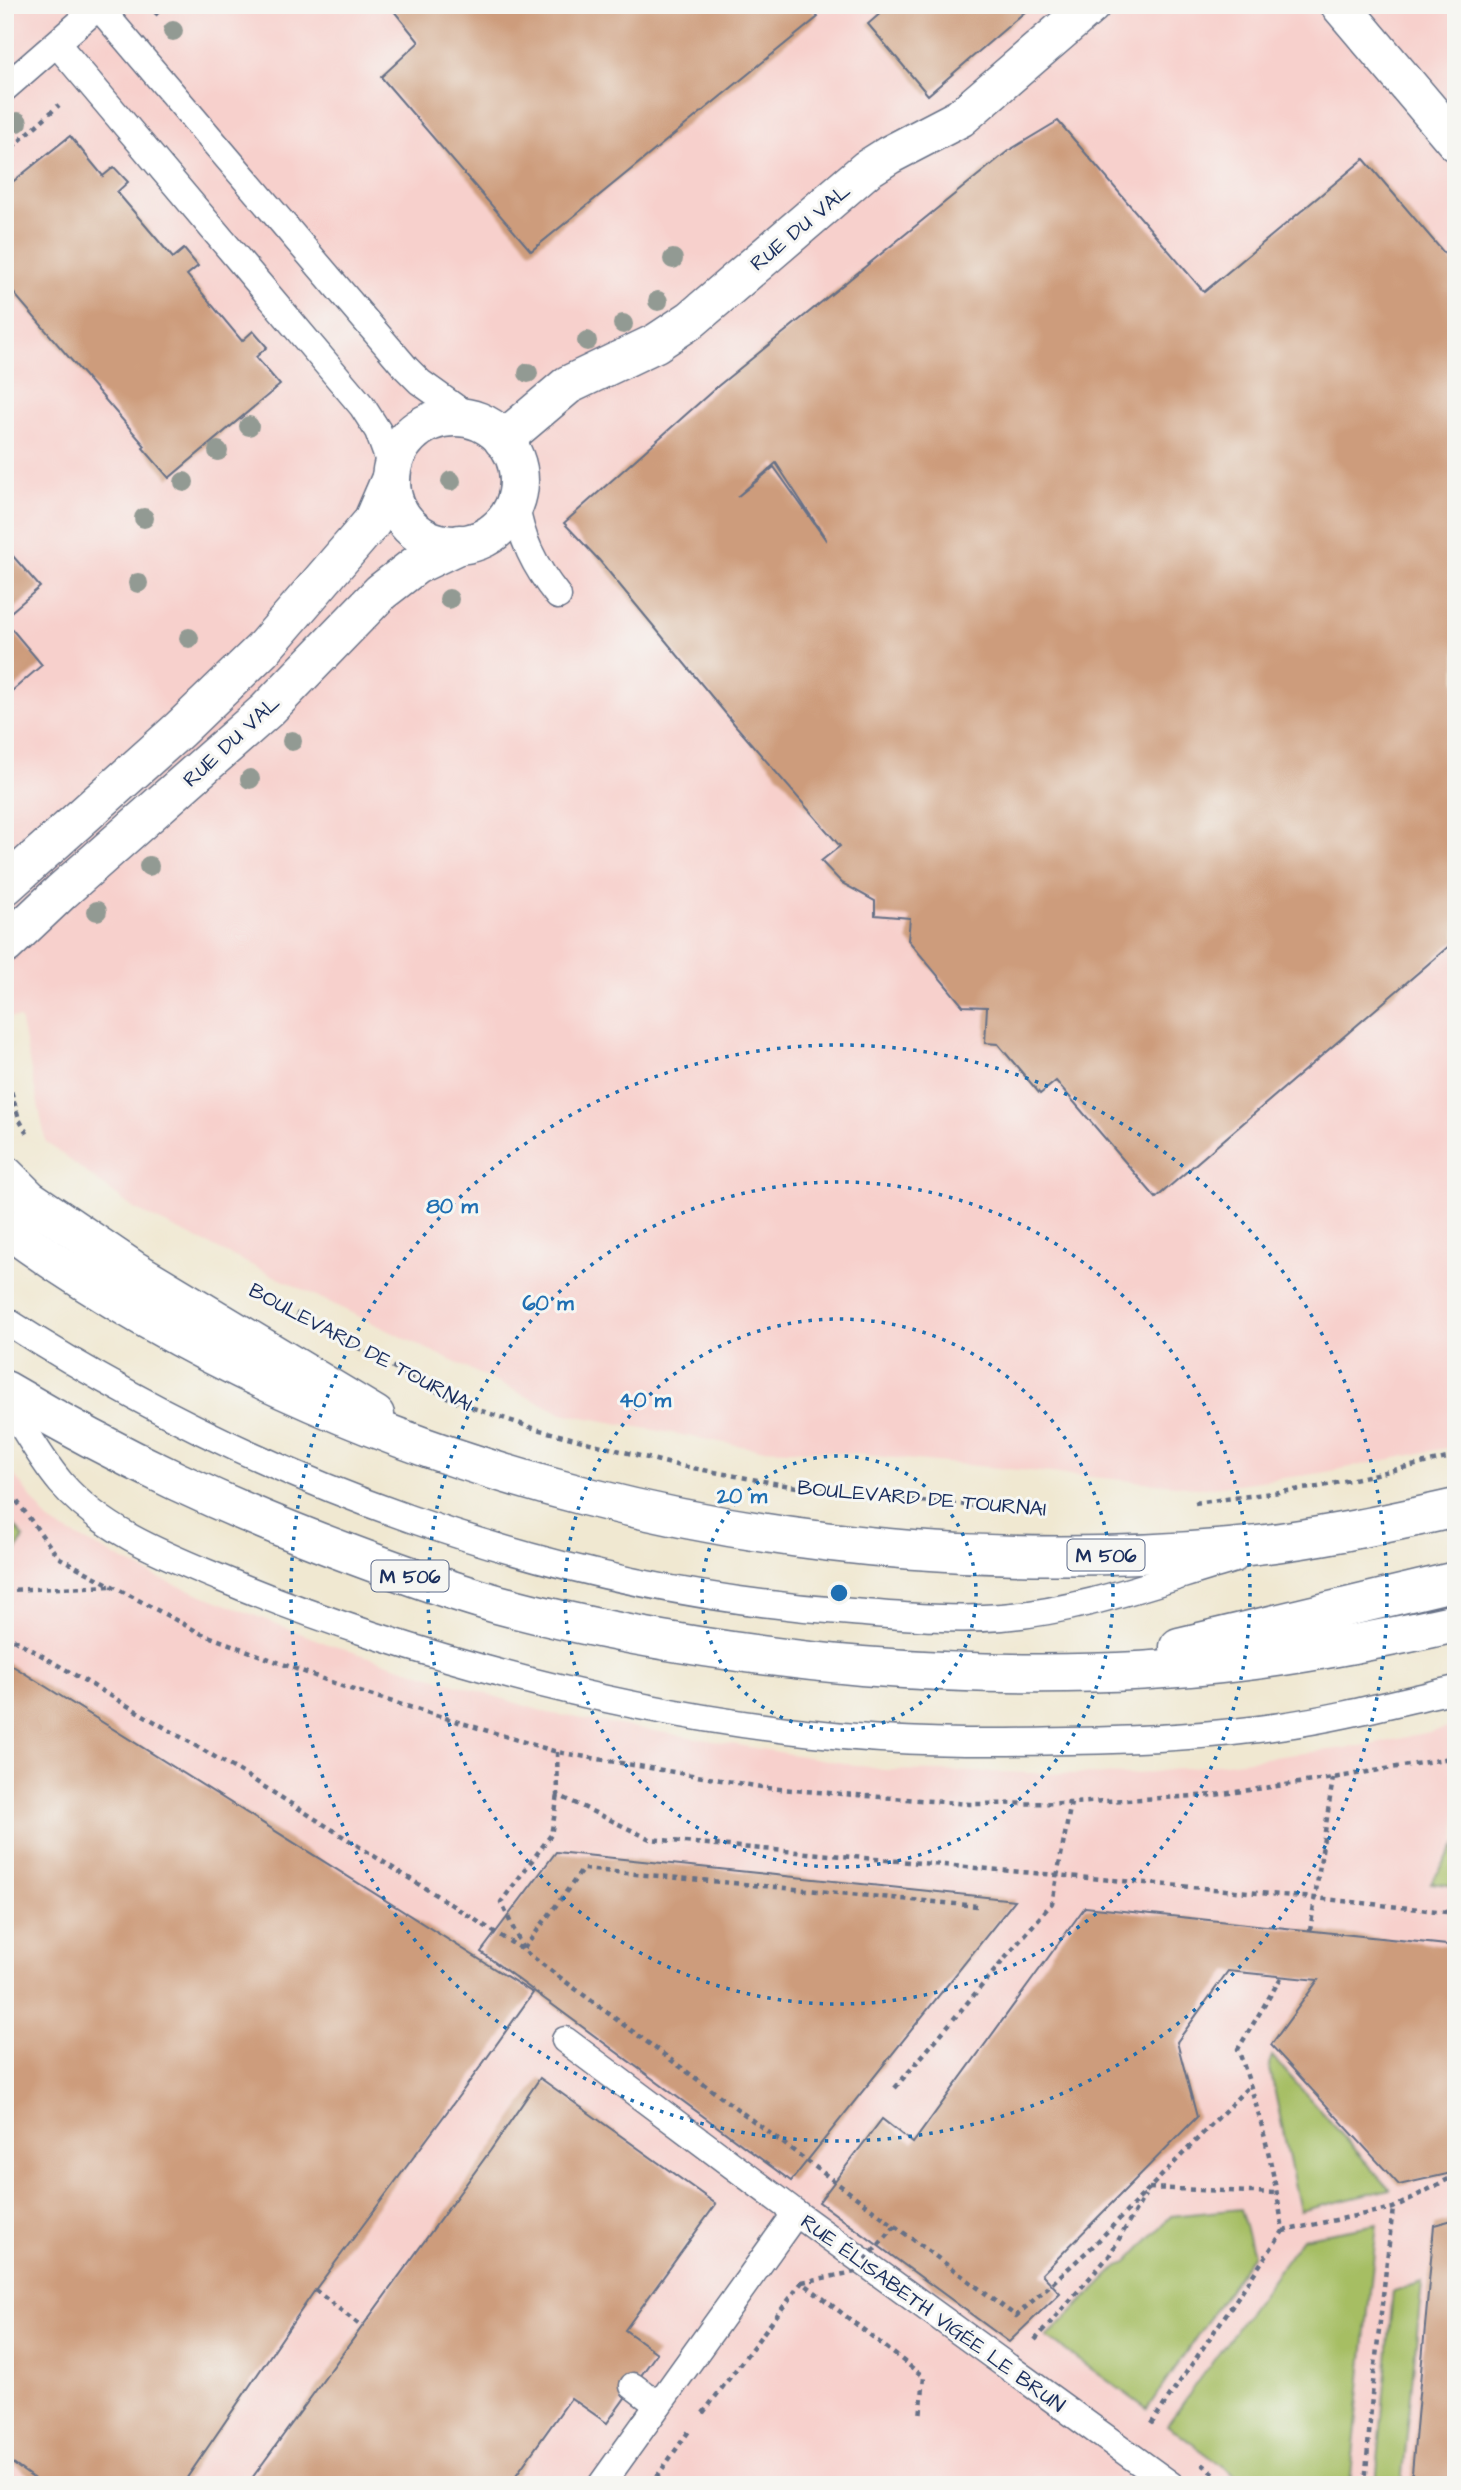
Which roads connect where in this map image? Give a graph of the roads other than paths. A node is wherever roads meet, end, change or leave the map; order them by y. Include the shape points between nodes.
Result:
1 (1091, 5) edge
2 (1340, 5) edge
3 (98, 6) edge
4 (57, 44) junction
5 (5, 89) edge
6 (1456, 142) edge
7 (488, 430) junction
8 (392, 474) junction
9 (516, 501) junction
10 (460, 544) junction
11 (558, 596) dead end
12 (5, 887) edge
13 (5, 945) edge
14 (5, 1175) edge
15 (5, 1227) edge
16 (5, 1320) edge
17 (5, 1390) edge
18 (5, 1398) edge
19 (434, 1450) junction
20 (1456, 1508) edge
21 (1307, 1538) junction
22 (1456, 1581) edge
23 (1456, 1623) edge
24 (1057, 1672) junction
25 (1456, 1689) edge
26 (565, 2040) dead end
27 (796, 2213) junction
28 (633, 2386) dead end
29 (658, 2405) junction
30 (601, 2485) edge
31 (1171, 2485) edge

1 - 7 main road, RUE DU VAL via 960,118 867,169 692,319 656,343
2 - 6 main road
3 - 4 lane
3 - 7 lane via 406,368
4 - 5 lane
4 - 8 lane via 362,407 378,431
7 - 8 main road via 447,418 422,427 402,445
7 - 9 main road via 516,464
8 - 10 main road via 396,505 411,526 433,541
8 - 12 main road, RUE DU VAL via 372,522 262,650
9 - 10 main road via 507,518 486,537
9 - 11 lane via 531,556
10 - 13 main road, RUE DU VAL via 416,565 381,592 267,710
14 - 19 main road, M 506 via 29,1199 132,1269
15 - 19 main road, M 506 via 127,1307 249,1373
16 - 21 lane via 131,1395 363,1501 527,1556 690,1592 814,1610 1003,1617 1097,1599
17 - 24 main road, M 506 via 106,1448 226,1505 412,1577 495,1603 619,1633 790,1660 933,1671
18 - 25 lane via 61,1483 93,1513 157,1552 262,1595 420,1650 525,1680 675,1713 891,1739 1103,1740 1282,1726
19 - 21 main road, M 506 via 618,1504 741,1529 855,1545 1086,1555
20 - 21 main road, M 506
22 - 24 main road, M 506 via 1223,1638
23 - 24 main road, M 506 via 1335,1649 1236,1663
26 - 27 lane
27 - 29 lane, RUE ÉLISABETH VIGÉE LE BRUN
27 - 31 lane, RUE ÉLISABETH VIGÉE LE BRUN
28 - 29 lane
29 - 30 lane, RUE ÉLISABETH VIGÉE LE BRUN

